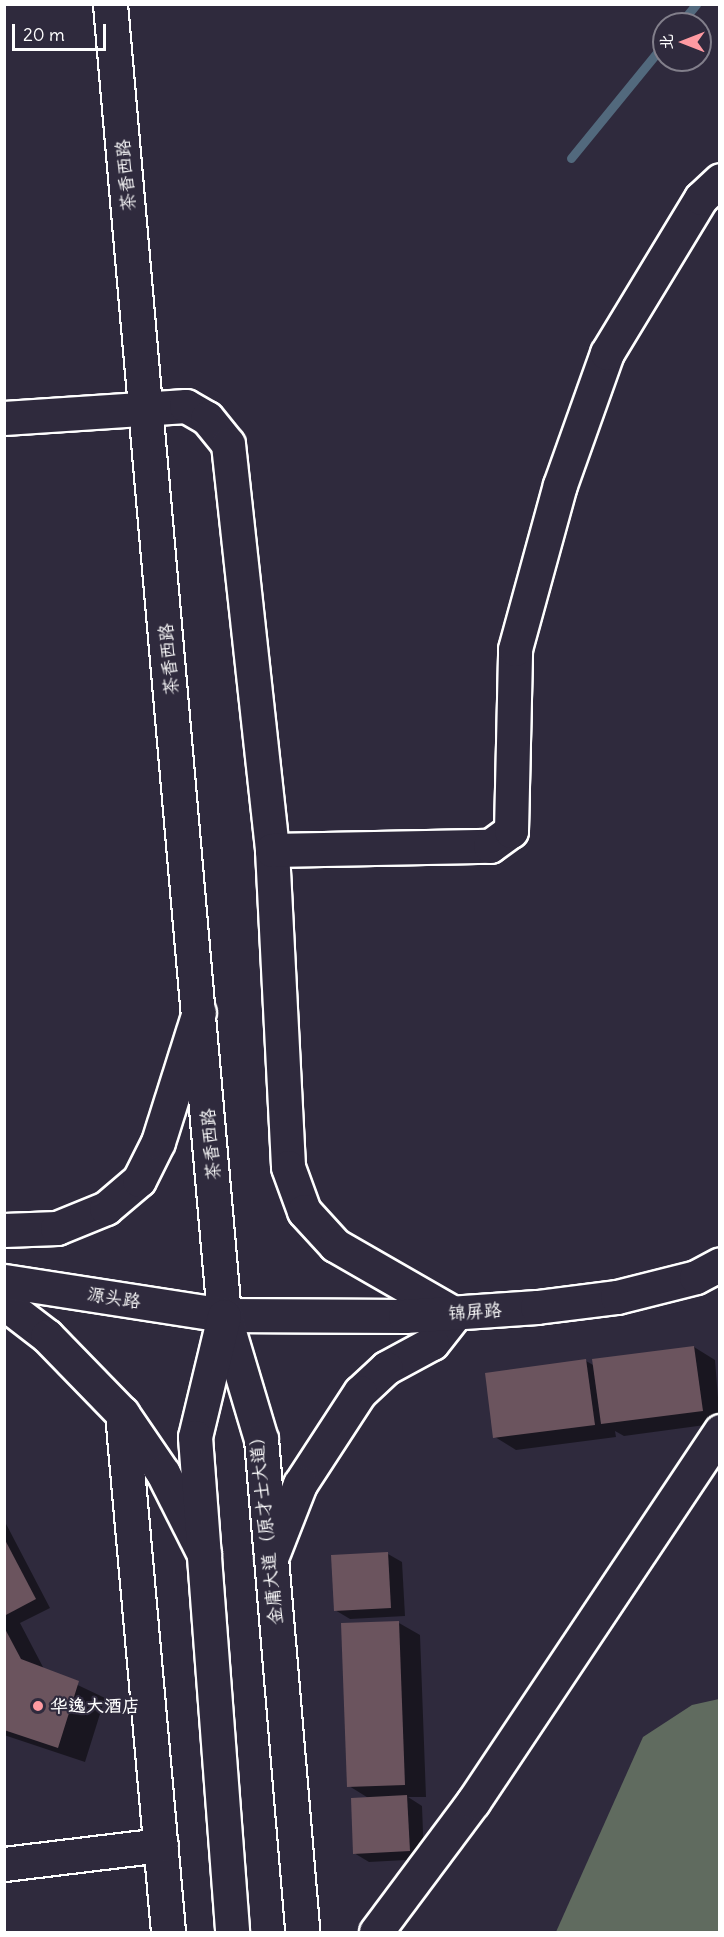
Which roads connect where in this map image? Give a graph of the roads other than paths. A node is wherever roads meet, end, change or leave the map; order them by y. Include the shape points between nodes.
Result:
1 (110, 4) edge
2 (720, 180) edge
3 (147, 412) junction
4 (4, 418) edge
5 (272, 850) junction
6 (199, 1011) junction
7 (4, 1230) edge
8 (720, 1264) edge
9 (4, 1281) edge
10 (4, 1303) edge
11 (455, 1314) junction
12 (225, 1315) junction
13 (122, 1413) junction
14 (720, 1431) edge
15 (204, 1554) junction
16 (271, 1558) junction
17 (161, 1845) junction
18 (4, 1864) edge
19 (168, 1932) edge
20 (232, 1932) edge
21 (302, 1932) edge
22 (376, 1932) edge

1 - 3 main road, 茶香西路
2 - 5 main road via 701,198 607,353 563,475 515,649 511,831 490,846
3 - 4 main road
3 - 5 main road via 186,406 207,418 228,444
3 - 6 main road, 茶香西路
5 - 11 main road via 288,1167 304,1211 335,1245
6 - 7 main road via 158,1142 139,1180 106,1208 57,1228
6 - 12 main road, 茶香西路
8 - 11 main road, 锦屏路 via 696,1277 617,1297
9 - 12 main road, 源头路
10 - 13 main road via 47,1336
11 - 12 main road, 锦屏路
11 - 16 main road via 432,1343 386,1368 360,1392 300,1484
12 - 15 main road via 195,1437
12 - 16 main road, 金庸大道（原才士大道） via 261,1439
13 - 15 main road via 163,1473
13 - 17 main road
14 - 22 main road via 473,1802
15 - 20 main road
16 - 21 main road, 金庸大道（原才士大道）
17 - 18 main road
17 - 19 main road

